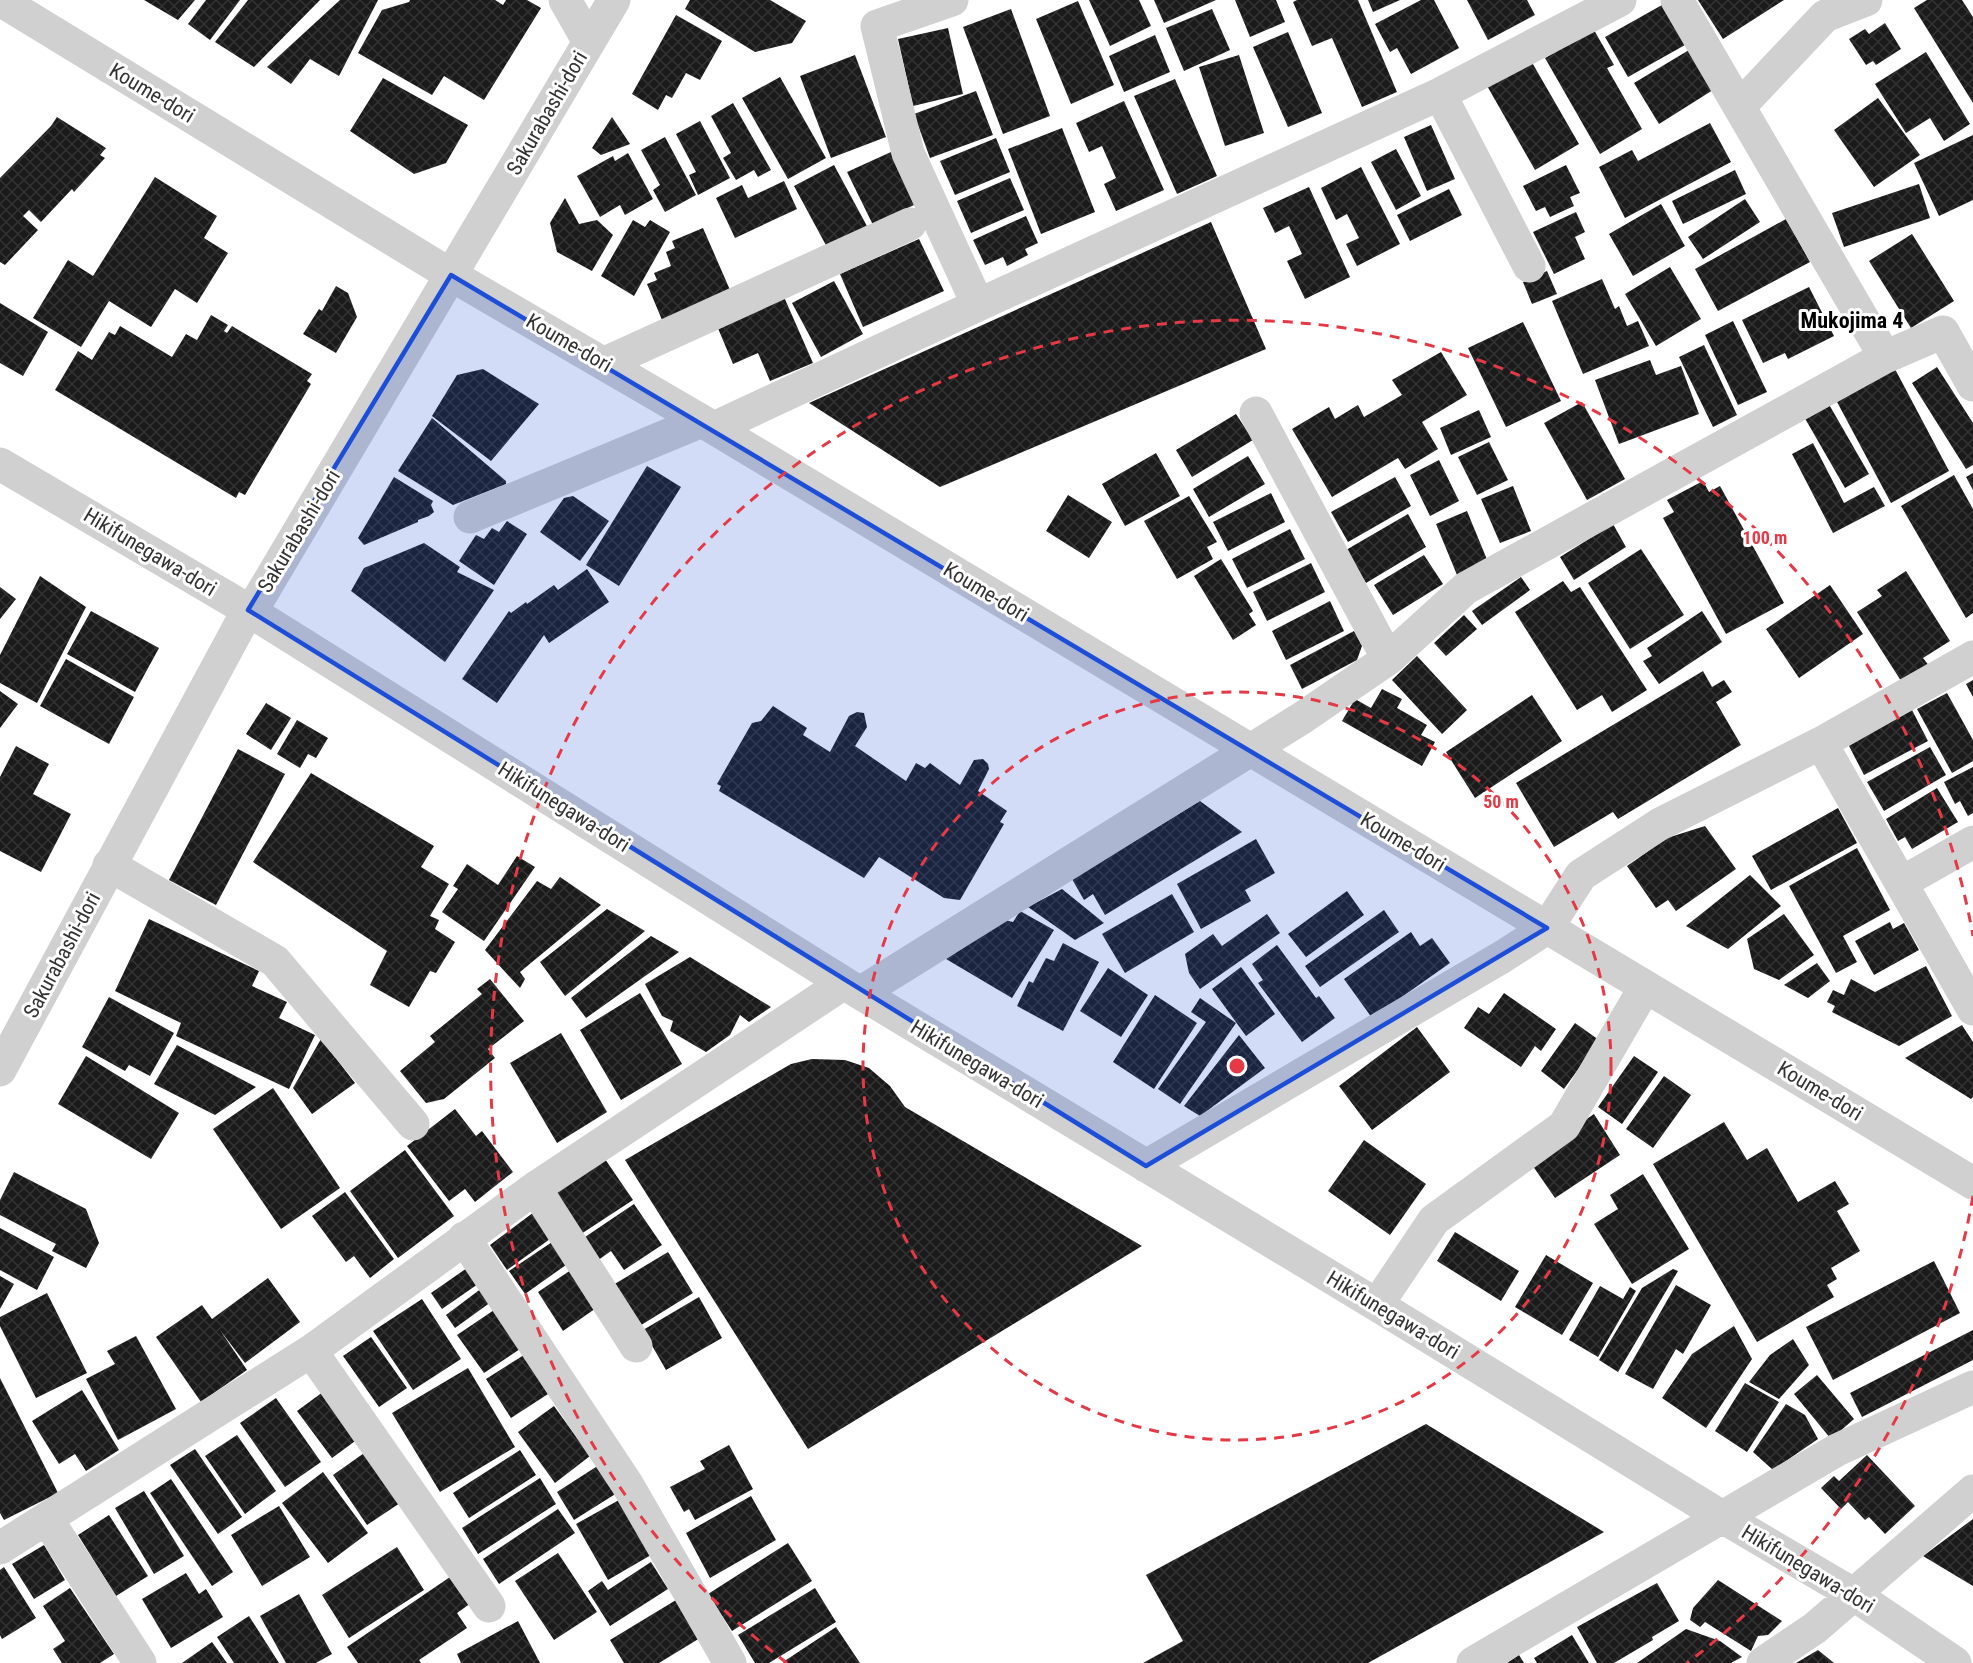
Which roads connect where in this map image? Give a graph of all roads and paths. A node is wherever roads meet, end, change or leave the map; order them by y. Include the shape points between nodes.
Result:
1 (565, 0) edge
2 (614, 0) edge
3 (952, 0) edge
4 (1620, 0) edge
5 (1677, 0) edge
6 (1866, 0) edge
7 (12, 2) edge
8 (589, 42) junction
9 (1440, 94) junction
10 (1740, 106) junction
11 (910, 224) dead end
12 (1529, 266) dead end
13 (452, 275) junction
14 (978, 305) junction
15 (1885, 357) junction
16 (604, 363) junction
17 (1973, 385) edge
18 (1256, 413) dead end
19 (708, 425) junction
20 (0, 464) edge
21 (470, 517) dead end
22 (248, 610) junction
23 (1973, 657) edge
24 (1388, 659) junction
25 (1821, 742) junction
26 (1251, 751) junction
27 (1973, 842) edge
28 (109, 865) junction
29 (1901, 883) junction
30 (1547, 928) junction
31 (1645, 987) junction
32 (852, 988) junction
33 (1973, 1009) edge
34 (0, 1070) edge
35 (413, 1124) dead end
36 (1146, 1166) junction
37 (1973, 1183) edge
38 (535, 1188) junction
39 (464, 1238) junction
40 (1377, 1305) junction
41 (636, 1346) dead end
42 (311, 1351) junction
43 (1973, 1387) edge
44 (1973, 1491) edge
45 (1724, 1518) junction
46 (47, 1519) junction
47 (0, 1548) edge
48 (1853, 1594) junction
49 (489, 1606) dead end
50 (140, 1663) edge
51 (730, 1663) edge
52 (1473, 1663) edge
53 (1763, 1663) edge
54 (1955, 1663) edge

1 - 8 street
2 - 8 street, Sakurabashi-dori
3 - 14 street via 877,26 908,153
4 - 9 street
5 - 10 street
6 - 10 street via 1825,16
7 - 13 street, Koume-dori
8 - 13 street, Sakurabashi-dori
9 - 12 street
9 - 14 street
10 - 15 street
11 - 16 street
13 - 16 street, Koume-dori
13 - 22 street, Sakurabashi-dori via 258,600
14 - 19 street
15 - 17 street via 1943,332
15 - 24 street via 1466,588
16 - 19 street, Koume-dori
18 - 24 street
19 - 21 street
19 - 26 street, Koume-dori
20 - 22 street, Hikifunegawa-dori
22 - 28 street, Sakurabashi-dori
22 - 32 street, Hikifunegawa-dori
23 - 25 street
24 - 26 street
25 - 29 street
25 - 30 street via 1659,824 1581,875
26 - 30 street, Koume-dori
26 - 32 street
27 - 29 street
28 - 34 street, Sakurabashi-dori
28 - 35 street via 275,961
29 - 33 street
30 - 31 street, Koume-dori
30 - 36 street
31 - 37 street, Koume-dori
31 - 40 street via 1564,1126 1434,1220
32 - 36 street, Hikifunegawa-dori
32 - 38 street
36 - 40 street, Hikifunegawa-dori
38 - 39 street
38 - 41 street
39 - 42 street
39 - 51 street via 627,1484
40 - 45 street, Hikifunegawa-dori
42 - 46 street
42 - 49 street
43 - 45 street via 1837,1450
44 - 48 street
45 - 48 street, Hikifunegawa-dori
45 - 52 street
46 - 47 street
46 - 50 street
48 - 53 street via 1815,1628
48 - 54 street, Hikifunegawa-dori

